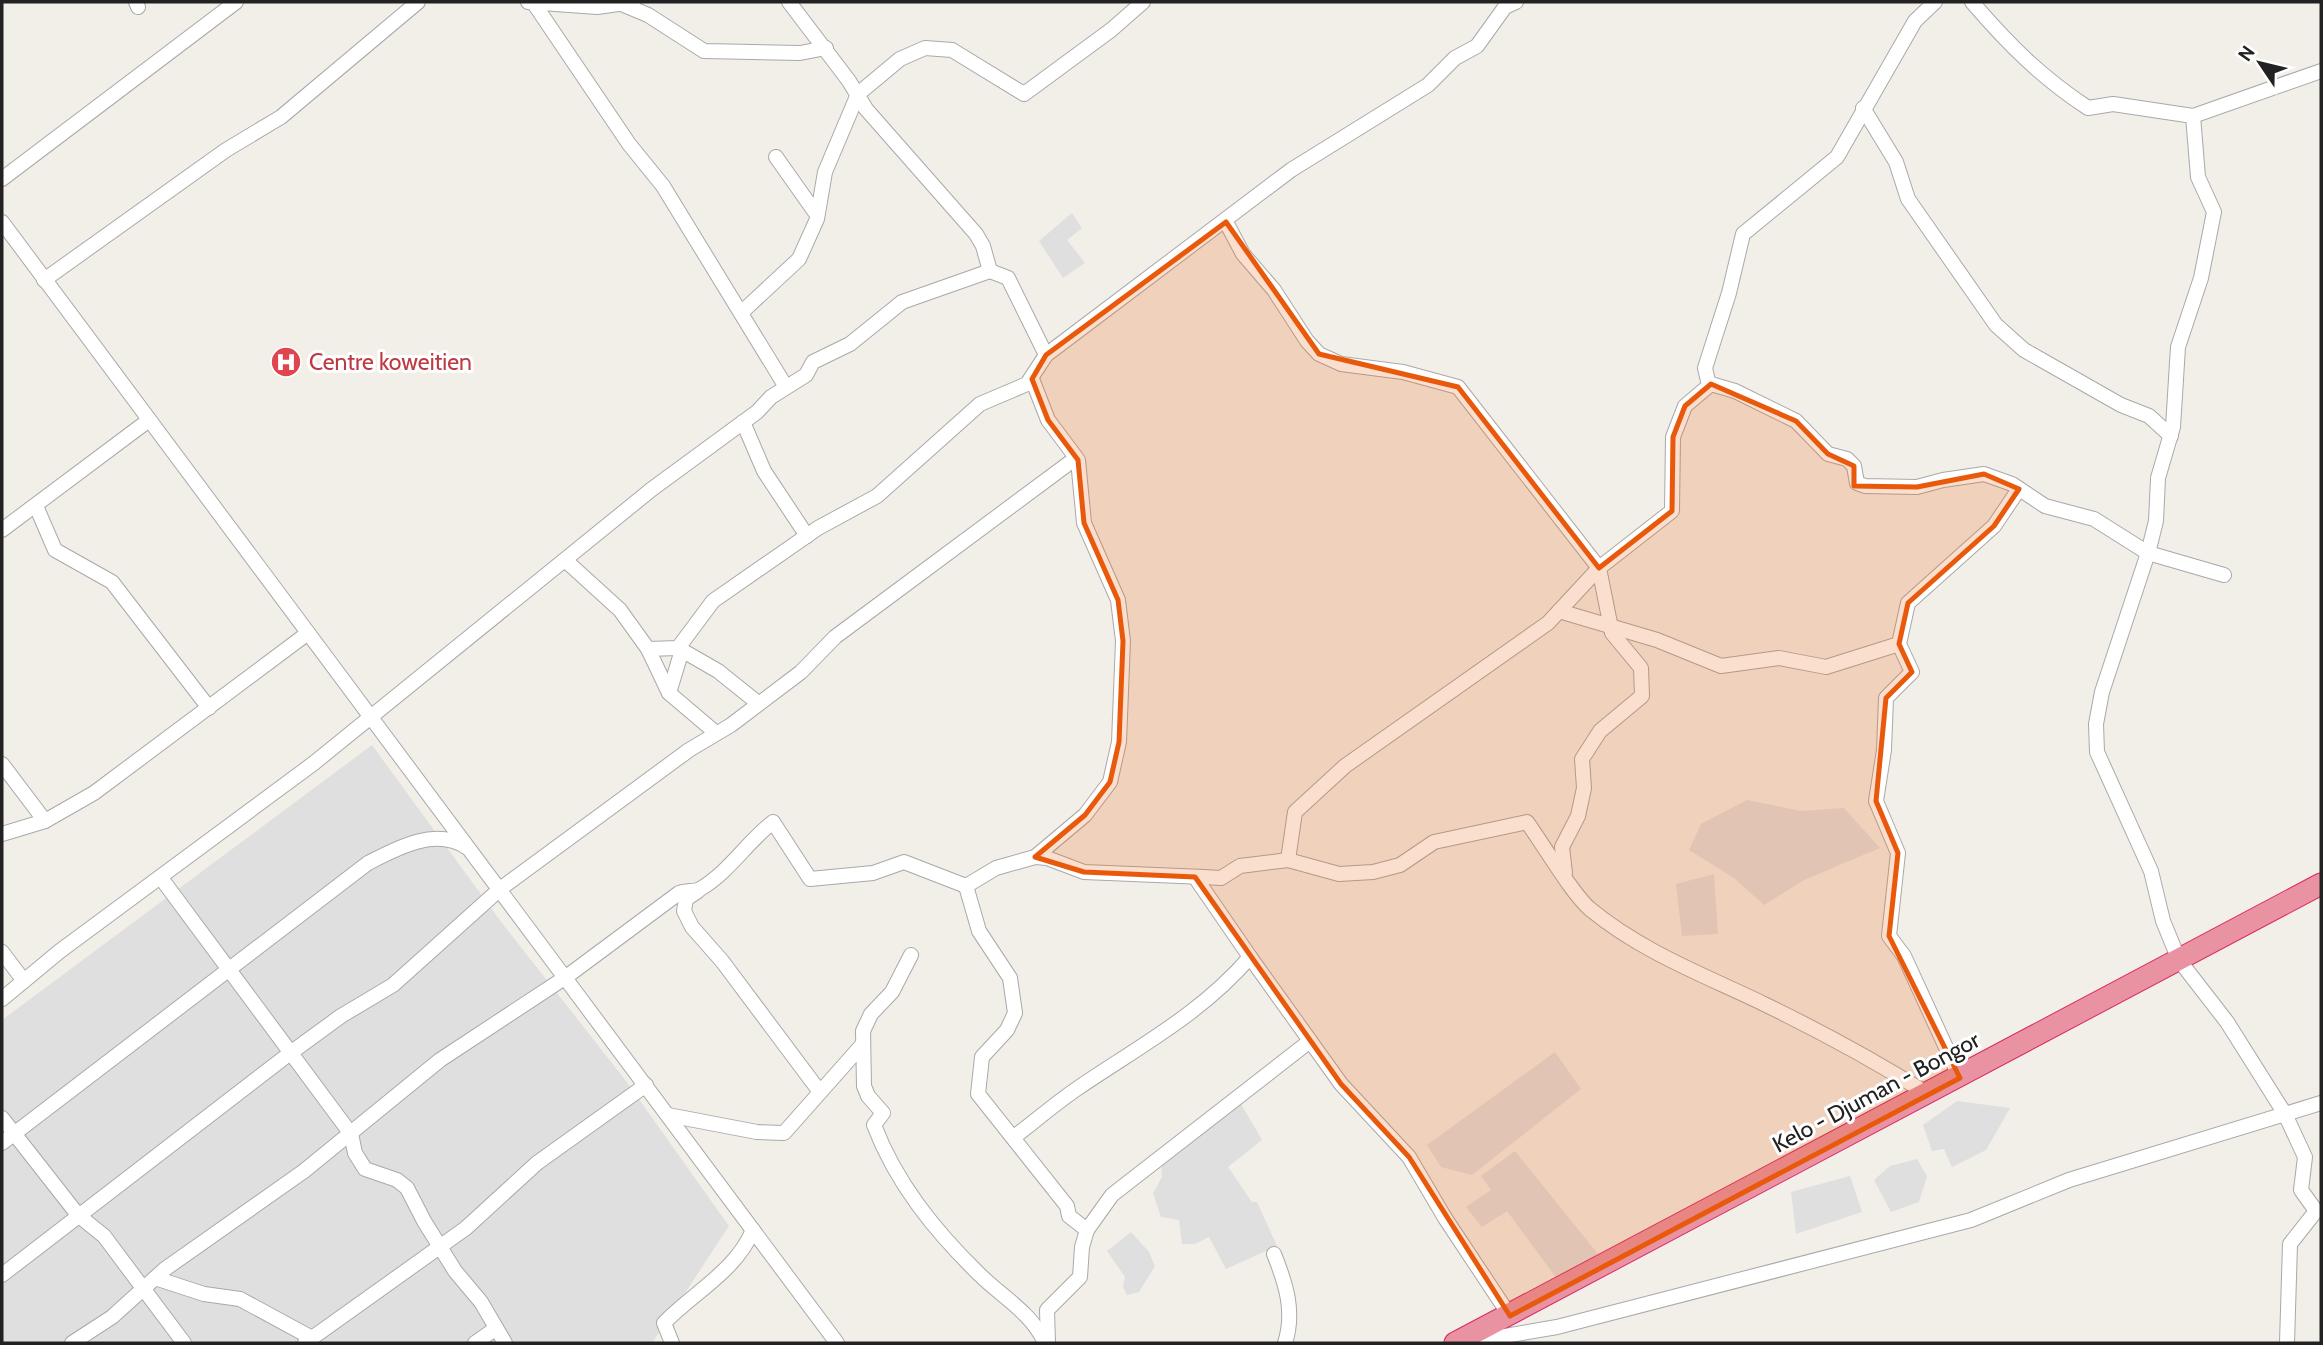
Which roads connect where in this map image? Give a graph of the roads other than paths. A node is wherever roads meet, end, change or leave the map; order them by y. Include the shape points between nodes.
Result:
1 (236, 2) edge
2 (418, 2) edge
3 (531, 2) edge
4 (789, 2) edge
5 (1143, 2) edge
6 (1516, 2) edge
7 (1935, 2) edge
8 (1972, 2) edge
9 (629, 3) edge
10 (826, 48) junction
11 (2321, 71) edge
12 (858, 94) junction
13 (1863, 108) junction
14 (2193, 116) junction
15 (776, 157) dead end
16 (2, 179) edge
17 (817, 215) junction
18 (2, 222) edge
19 (1226, 222) junction
20 (990, 271) junction
21 (44, 279) junction
22 (742, 312) junction
23 (1046, 355) junction
24 (1032, 379) junction
25 (1708, 381) dead end
26 (786, 387) junction
27 (149, 420) junction
28 (743, 422) junction
29 (2171, 436) junction
30 (1076, 458) junction
31 (2019, 489) junction
32 (36, 506) junction
33 (2, 530) edge
34 (807, 536) junction
35 (2148, 553) junction
36 (565, 560) junction
37 (1599, 568) junction
38 (2224, 575) dead end
39 (1559, 611) junction
40 (1610, 626) junction
41 (308, 633) junction
42 (1899, 644) junction
43 (648, 649) junction
44 (680, 649) junction
45 (669, 693) junction
46 (758, 704) junction
47 (209, 708) junction
48 (372, 719) junction
49 (716, 733) junction
50 (2, 764) edge
51 (45, 821) junction
52 (2, 834) edge
53 (470, 850) junction
54 (1035, 858) junction
55 (1288, 859) junction
56 (1565, 875) junction
57 (1195, 877) junction
58 (161, 878) junction
59 (2321, 884) edge
60 (966, 886) junction
61 (500, 889) junction
62 (699, 891) junction
63 (2, 952) edge
64 (911, 955) dead end
65 (1250, 957) junction
66 (2179, 960) junction
67 (230, 971) junction
68 (566, 977) junction
69 (24, 981) junction
70 (2, 999) edge
71 (1310, 1041) junction
72 (862, 1045) junction
73 (289, 1054) junction
74 (1960, 1078) junction
75 (646, 1085) junction
76 (820, 1092) junction
77 (1928, 1094) junction
78 (2321, 1102) edge
79 (2285, 1114) junction
80 (668, 1115) junction
81 (2, 1118) edge
82 (351, 1134) junction
83 (1014, 1137) junction
84 (8, 1138) edge
85 (78, 1215) junction
86 (753, 1230) junction
87 (1087, 1230) junction
88 (440, 1247) junction
89 (1274, 1254) dead end
90 (2, 1275) edge
91 (155, 1278) junction
92 (143, 1288) junction
93 (1510, 1316) junction
94 (495, 1329) junction
95 (308, 1341) edge
96 (72, 1343) edge
97 (184, 1343) edge
98 (475, 1343) edge
99 (505, 1343) edge
100 (672, 1343) edge
101 (837, 1343) edge
102 (1047, 1343) edge
103 (1284, 1343) edge
104 (1455, 1343) edge
105 (1462, 1343) edge
106 (2287, 1343) edge

1 - 16 street
2 - 21 street via 281,117 226,150
3 - 9 street via 597,7
3 - 22 street via 663,186
4 - 10 street
5 - 12 street via 1024,94 953,50 925,48 900,59
6 - 19 street via 1505,7 1476,46 1455,58 1428,85 1291,170
7 - 13 street via 1915,21
8 - 14 street via 2046,80 2088,108 2113,104
9 - 10 street via 704,51 800,53
10 - 12 street
11 - 14 street
12 - 17 street via 825,172
12 - 20 street via 866,110 976,234
13 - 25 street via 1837,157 1743,233 1705,368
13 - 29 street via 1896,162 1908,200 1996,325 2024,350 2111,400 2149,416
14 - 29 street via 2199,177 2214,212 2201,278 2178,347
15 - 17 street
17 - 22 street via 799,258
18 - 21 street
19 - 23 street
19 - 37 street via 1243,254 1319,354 1341,364 1403,372 1458,387
20 - 23 street via 1008,278
20 - 26 street via 902,302 850,344 813,362 806,375
21 - 27 street
22 - 26 street
23 - 24 street
24 - 30 street via 1048,420
24 - 34 street via 980,404 877,496
26 - 28 street
27 - 32 street
27 - 41 street
28 - 34 street via 764,471
28 - 36 street
29 - 35 street via 2158,478 2156,521
30 - 46 street via 835,637 801,673
30 - 54 street via 1084,523 1118,600 1123,641 1119,742 1110,782 1085,815
31 - 35 street via 2045,506 2094,519
31 - 37 street via 1984,474 1917,487 1865,486 1857,483 1854,466 1847,459 1828,454 1796,421 1710,384 1685,406 1673,437 1672,511
31 - 42 street via 1994,526 1908,603
32 - 33 street
32 - 47 street via 55,550 112,582
34 - 44 street via 713,601
35 - 38 street
35 - 66 street via 2102,692 2097,752 2151,871 2163,921
36 - 43 street via 620,610
36 - 48 street
37 - 39 street
37 - 40 street
39 - 40 street
39 - 55 street via 1345,766 1295,812
40 - 42 street via 1721,666 1779,659 1826,667
40 - 56 street via 1641,668 1642,696 1600,731 1582,759 1584,788 1578,816 1562,847
41 - 47 street
41 - 48 street
42 - 74 street via 1912,672 1886,698 1876,801 1898,853 1889,936 1904,956
43 - 44 street
43 - 45 street
44 - 45 street
44 - 46 street via 718,671
45 - 49 street
46 - 49 street
47 - 51 street via 130,769
48 - 53 street
48 - 58 street
49 - 61 street
50 - 51 street
51 - 52 street
53 - 61 street
53 - 67 street via 456,840 439,839 398,847 326,893
54 - 57 street via 1084,872
54 - 60 street via 996,868
55 - 56 street via 1339,874 1373,872 1400,865 1434,842 1527,822
55 - 57 street via 1240,866 1221,877
56 - 77 street via 1587,907 1667,960 1764,1004
57 - 65 street
58 - 67 street
58 - 69 street
59 - 66 highway, Kelo - Djuman - Bongor
60 - 62 street via 904,862 873,873 810,879 773,822
60 - 83 street via 979,931 1014,990 1014,1018 982,1057 978,1088 984,1103
61 - 68 street
61 - 73 street via 393,985
62 - 68 street via 679,893
62 - 76 street via 686,899 684,911 692,927
63 - 69 street
64 - 72 street via 892,992 866,1022
65 - 71 street
65 - 83 street via 1216,992 1163,1034 1079,1087
66 - 74 highway, Kelo - Djuman - Bongor
66 - 79 street via 2227,1022
67 - 73 street
67 - 84 street
68 - 75 street
68 - 82 street via 440,1060
69 - 70 street
71 - 87 street via 1112,1195
71 - 93 street via 1341,1084 1409,1157
72 - 76 street
72 - 102 street via 867,1096 883,1113 874,1125 911,1195 945,1239 1032,1321
73 - 82 street
73 - 85 street
74 - 77 highway, Kelo - Djuman - Bongor
75 - 80 street
75 - 88 street via 537,1163
76 - 80 street via 780,1134
77 - 93 highway, Kelo - Djuman - Bongor
78 - 79 street
79 - 105 street via 2070,1180 1971,1220 1558,1327
79 - 106 street via 2305,1157 2301,1190 2316,1211 2290,1244
80 - 86 street
81 - 84 street
82 - 88 street via 365,1169 407,1188
82 - 91 street
83 - 87 street via 1067,1206 1069,1216
84 - 85 street
85 - 90 street
85 - 92 street via 104,1236
86 - 100 street via 727,1269 664,1323
86 - 101 street
87 - 102 street via 1080,1277 1047,1310
88 - 94 street
88 - 95 street
89 - 103 street via 1287,1286 1291,1325
91 - 92 street
91 - 95 street via 204,1294 240,1299
92 - 96 street via 112,1317
92 - 97 street
93 - 104 highway, Kelo - Djuman - Bongor
94 - 98 street
94 - 99 street

